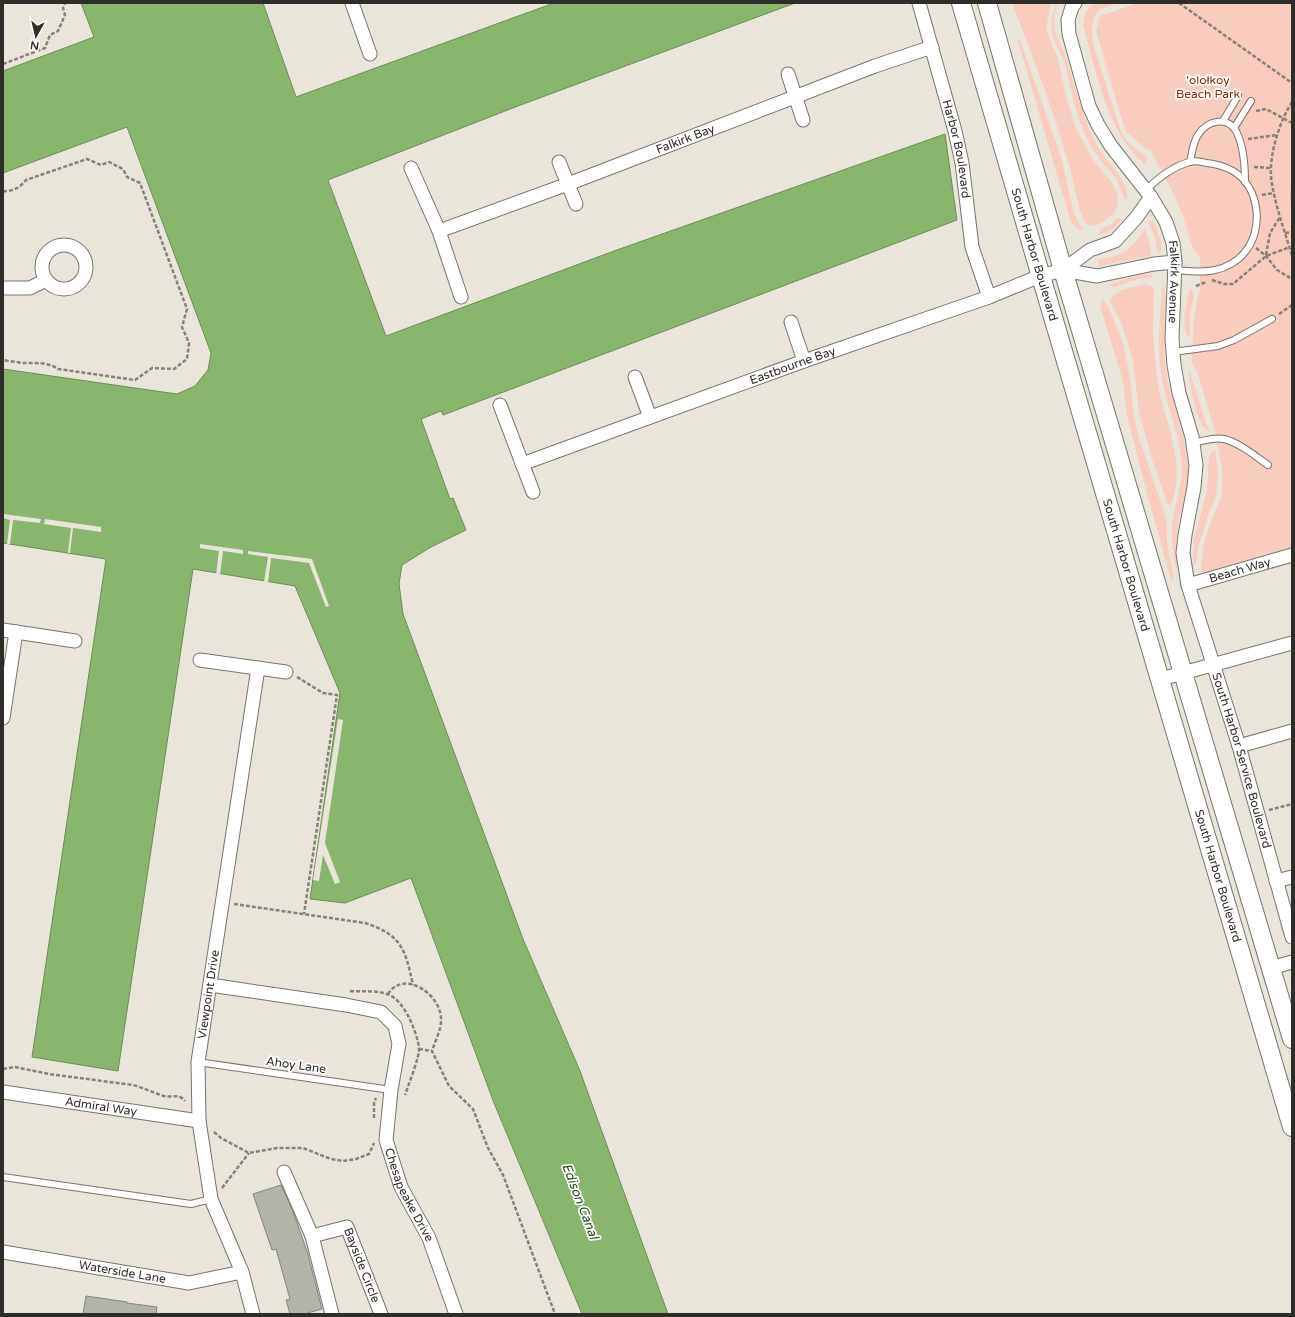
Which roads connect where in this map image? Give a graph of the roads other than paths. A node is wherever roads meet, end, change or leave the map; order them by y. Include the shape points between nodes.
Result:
1 (352, 3) edge
2 (919, 3) edge
3 (961, 3) edge
4 (987, 3) edge
5 (1075, 3) edge
6 (932, 47) junction
7 (370, 54) dead end
8 (788, 74) dead end
9 (1238, 96) dead end
10 (795, 97) junction
11 (1251, 101) dead end
12 (803, 120) dead end
13 (1223, 121) junction
14 (1234, 128) junction
15 (559, 162) dead end
16 (1190, 162) junction
17 (411, 168) dead end
18 (1245, 182) junction
19 (568, 184) junction
20 (1149, 193) junction
21 (576, 204) dead end
22 (439, 231) junction
23 (1175, 266) junction
24 (1063, 270) junction
25 (1040, 276) junction
26 (46, 280) dead end
27 (3, 288) edge
28 (989, 297) junction
29 (461, 298) dead end
30 (1272, 319) road end
31 (791, 322) dead end
32 (1173, 352) junction
33 (804, 360) junction
34 (635, 377) dead end
35 (500, 405) dead end
36 (650, 417) junction
37 (1193, 443) junction
38 (522, 464) junction
39 (1268, 465) dead end
40 (533, 492) dead end
41 (1292, 555) edge
42 (1188, 585) junction
43 (9, 631) edge
44 (75, 641) dead end
45 (1292, 643) edge
46 (200, 660) dead end
47 (1214, 665) junction
48 (258, 668) junction
49 (286, 672) road end
50 (1184, 673) junction
51 (1161, 680) junction
52 (3, 718) edge
53 (1292, 731) edge
54 (1239, 746) junction
55 (1292, 876) edge
56 (1276, 881) junction
57 (1292, 937) edge
58 (1292, 962) edge
59 (1271, 968) junction
60 (210, 985) junction
61 (1292, 1039) edge
62 (198, 1062) junction
63 (3, 1092) edge
64 (391, 1094) junction
65 (199, 1121) junction
66 (1292, 1127) edge
67 (284, 1172) dead end
68 (3, 1177) edge
69 (211, 1200) junction
70 (312, 1236) junction
71 (3, 1252) edge
72 (242, 1272) junction
73 (253, 1314) edge
74 (332, 1314) edge
75 (381, 1314) edge
76 (456, 1314) edge

1 - 7 street
2 - 6 street, Harbor Boulevard
3 - 25 main road, South Harbor Boulevard
4 - 24 main road, South Harbor Boulevard
5 - 20 street, Falkirk Avenue via 1068,20 1069,34 1089,106 1111,146
6 - 10 street, Falkirk Bay
6 - 28 street, Harbor Boulevard via 962,163 972,247
8 - 10 street
9 - 13 lane
10 - 12 street
10 - 19 street, Falkirk Bay
11 - 14 lane
13 - 14 lane
13 - 16 lane via 1205,126 1197,135
14 - 18 lane via 1243,149
15 - 19 street
16 - 18 lane via 1215,164 1234,171
16 - 20 lane via 1161,175
17 - 22 street
18 - 23 lane via 1254,197 1258,214 1252,244 1232,264 1215,270 1196,272
19 - 21 street
19 - 22 street, Falkirk Bay
20 - 23 street, Falkirk Avenue via 1166,222 1173,243
20 - 24 street, Eastbourne Bay via 1136,218 1115,241 1090,250
22 - 29 street
23 - 24 street, Eastbourne Bay via 1154,264 1098,276
23 - 32 street, Falkirk Avenue
24 - 25 street, Eastbourne Bay
24 - 50 main road, South Harbor Boulevard
25 - 28 street, Eastbourne Bay
25 - 51 main road, South Harbor Boulevard
26 - 27 street via 30,288
28 - 33 street, Eastbourne Bay
30 - 32 lane via 1218,346
31 - 33 street
32 - 37 street, Falkirk Avenue via 1179,393
33 - 36 street, Eastbourne Bay
34 - 36 street
35 - 38 street
36 - 38 street, Eastbourne Bay
37 - 39 lane via 1224,439
37 - 42 street, Falkirk Avenue via 1196,465 1194,487 1183,553
38 - 40 street
41 - 42 street, Beach Way
42 - 47 street, South Harbor Service Boulevard
43 - 44 street
43 - 52 street
45 - 47 street
46 - 48 street
47 - 50 street
47 - 54 street, South Harbor Service Boulevard
48 - 49 street
48 - 60 street, Viewpoint Drive
50 - 51 street
50 - 59 main road, South Harbor Boulevard
51 - 66 main road, South Harbor Boulevard
53 - 54 street
54 - 56 street, South Harbor Service Boulevard
55 - 56 street
56 - 57 street, South Harbor Service Boulevard
58 - 59 street
59 - 61 main road, South Harbor Boulevard
60 - 62 street, Viewpoint Drive
60 - 64 street, Chesapeake Drive via 381,1012 395,1026 399,1044
62 - 64 lane, Ahoy Lane
62 - 65 street, Viewpoint Drive
63 - 65 street, Admiral Way
64 - 76 street, Chesapeake Drive via 386,1140 401,1187 429,1238
65 - 69 street, Viewpoint Drive
67 - 70 street
68 - 69 lane via 191,1204
69 - 72 street, Viewpoint Drive
70 - 74 street
70 - 75 street, Bayside Circle via 347,1227
71 - 72 street, Waterside Lane via 190,1283
72 - 73 street, Viewpoint Drive

